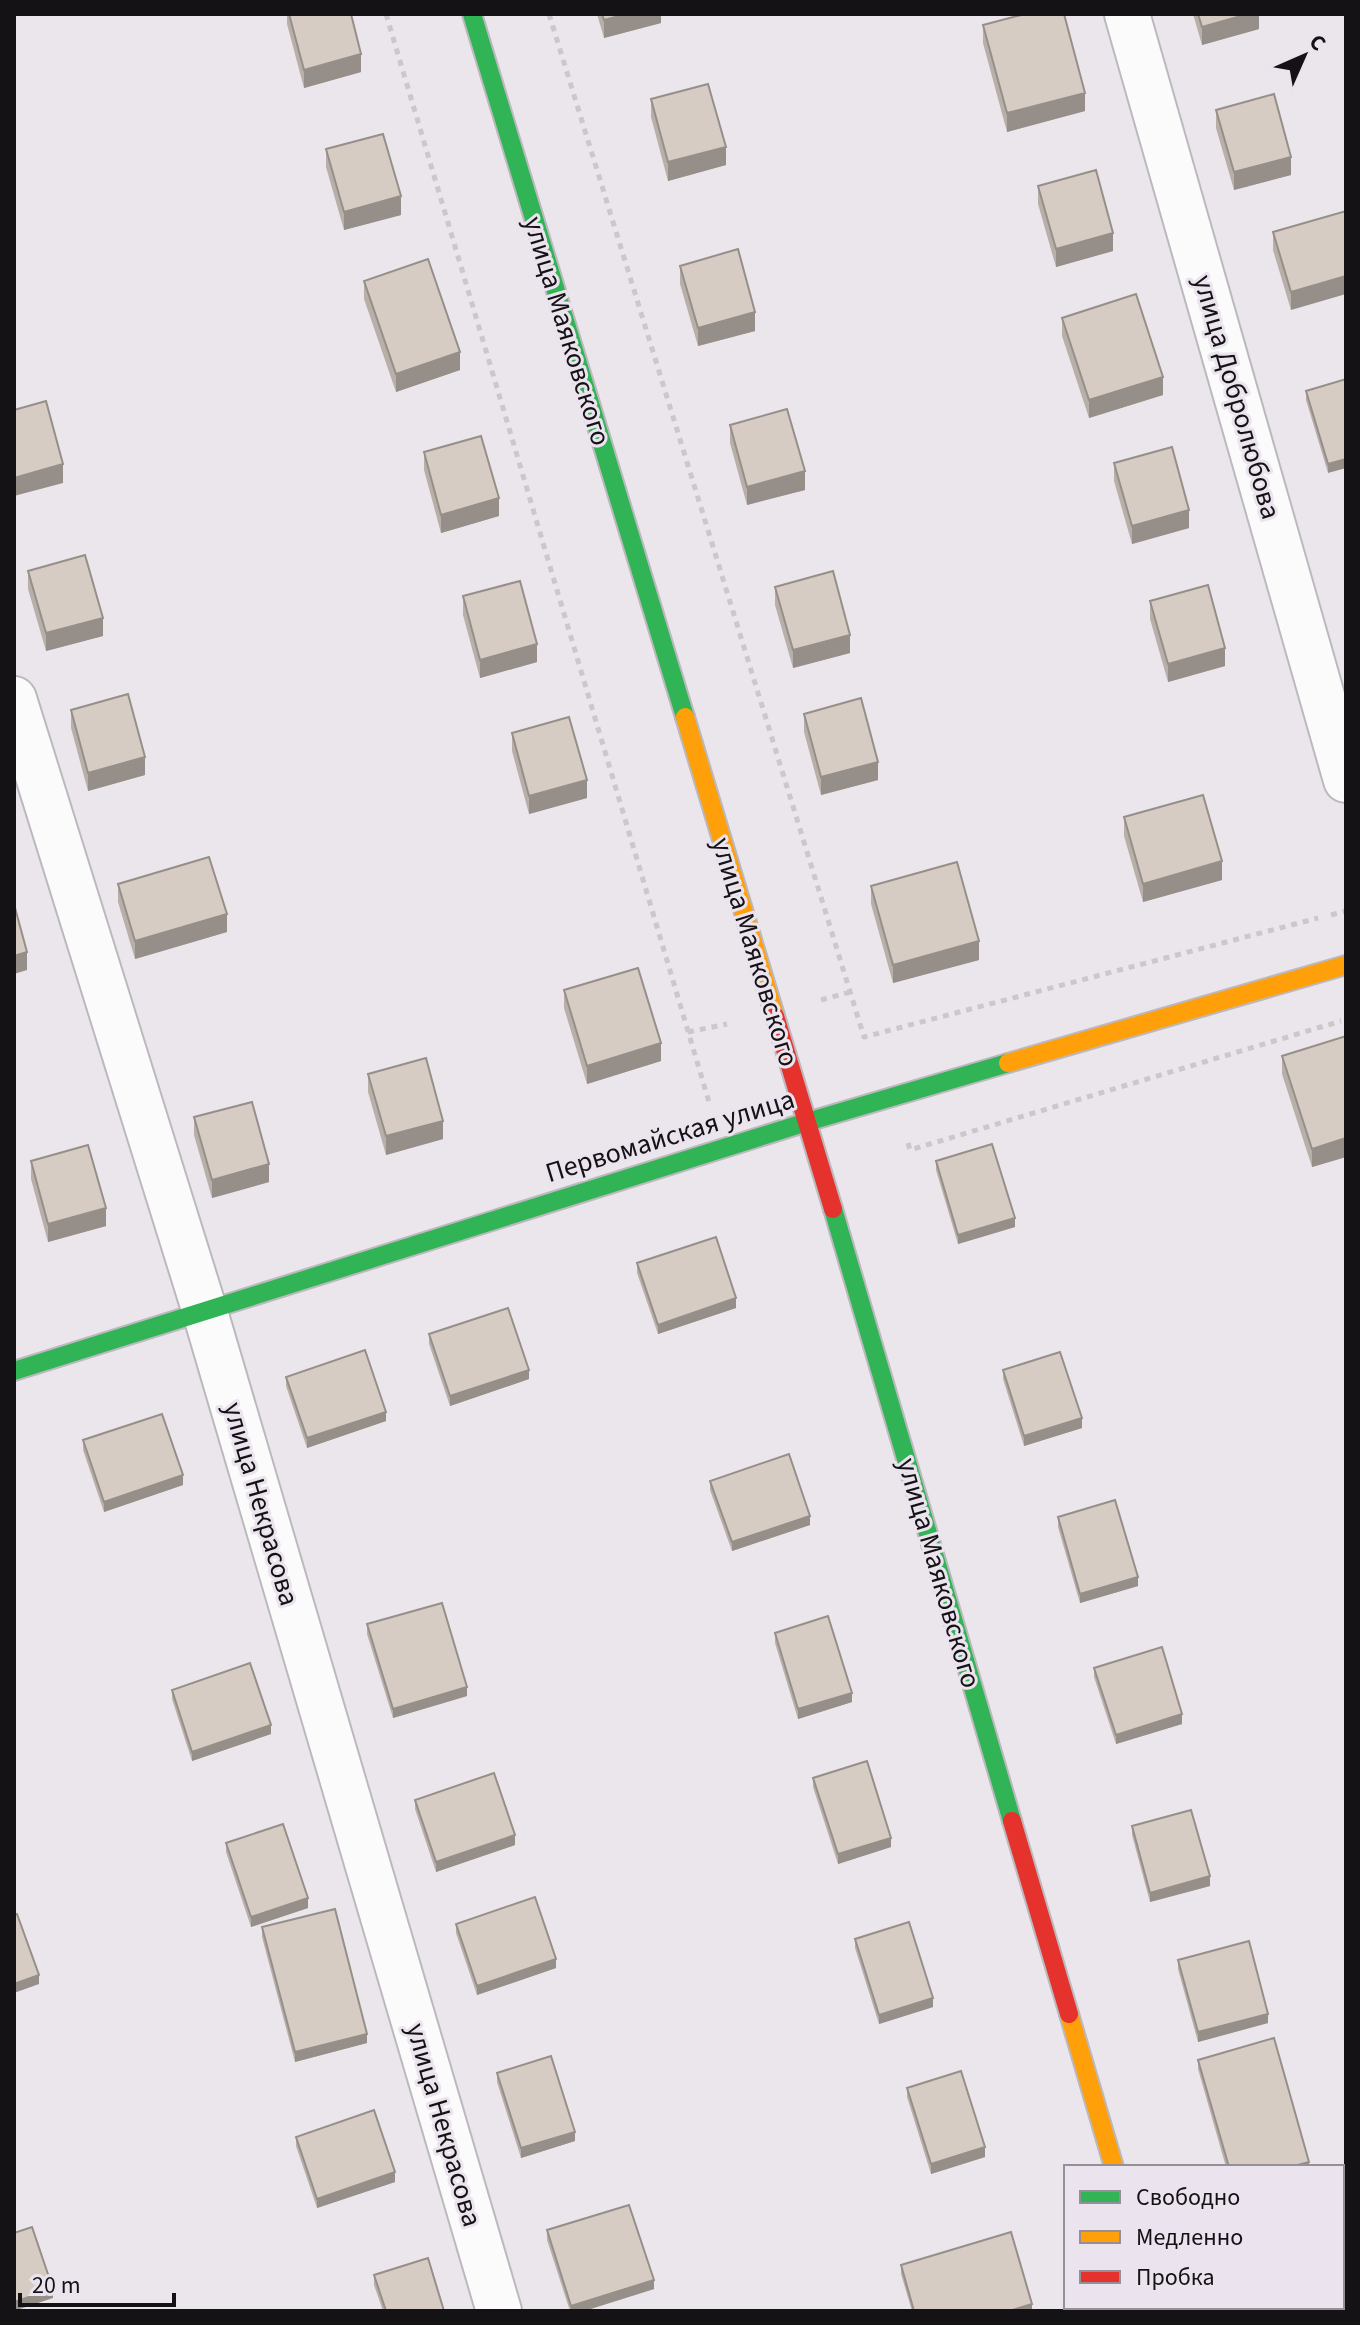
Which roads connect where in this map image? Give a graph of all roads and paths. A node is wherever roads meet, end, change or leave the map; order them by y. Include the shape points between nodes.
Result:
1 (386, 14) edge
2 (472, 14) edge
3 (549, 14) edge
4 (1127, 14) edge
5 (14, 699) edge
6 (1346, 780) edge
7 (1346, 911) edge
8 (1346, 965) edge
9 (807, 1122) junction
10 (722, 1148) junction
11 (205, 1312) junction
12 (14, 1371) edge
13 (1113, 2165) edge
14 (499, 2311) edge

1 - 10 path
2 - 9 street, улица Маяковского
3 - 7 path via 864,1037
4 - 6 street, улица Добролюбова
5 - 11 street, улица Некрасова
8 - 9 street, Первомайская улица
9 - 10 street, Первомайская улица
9 - 13 street, улица Маяковского
10 - 11 street, Первомайская улица
11 - 12 street, Первомайская улица
11 - 14 street, улица Некрасова

